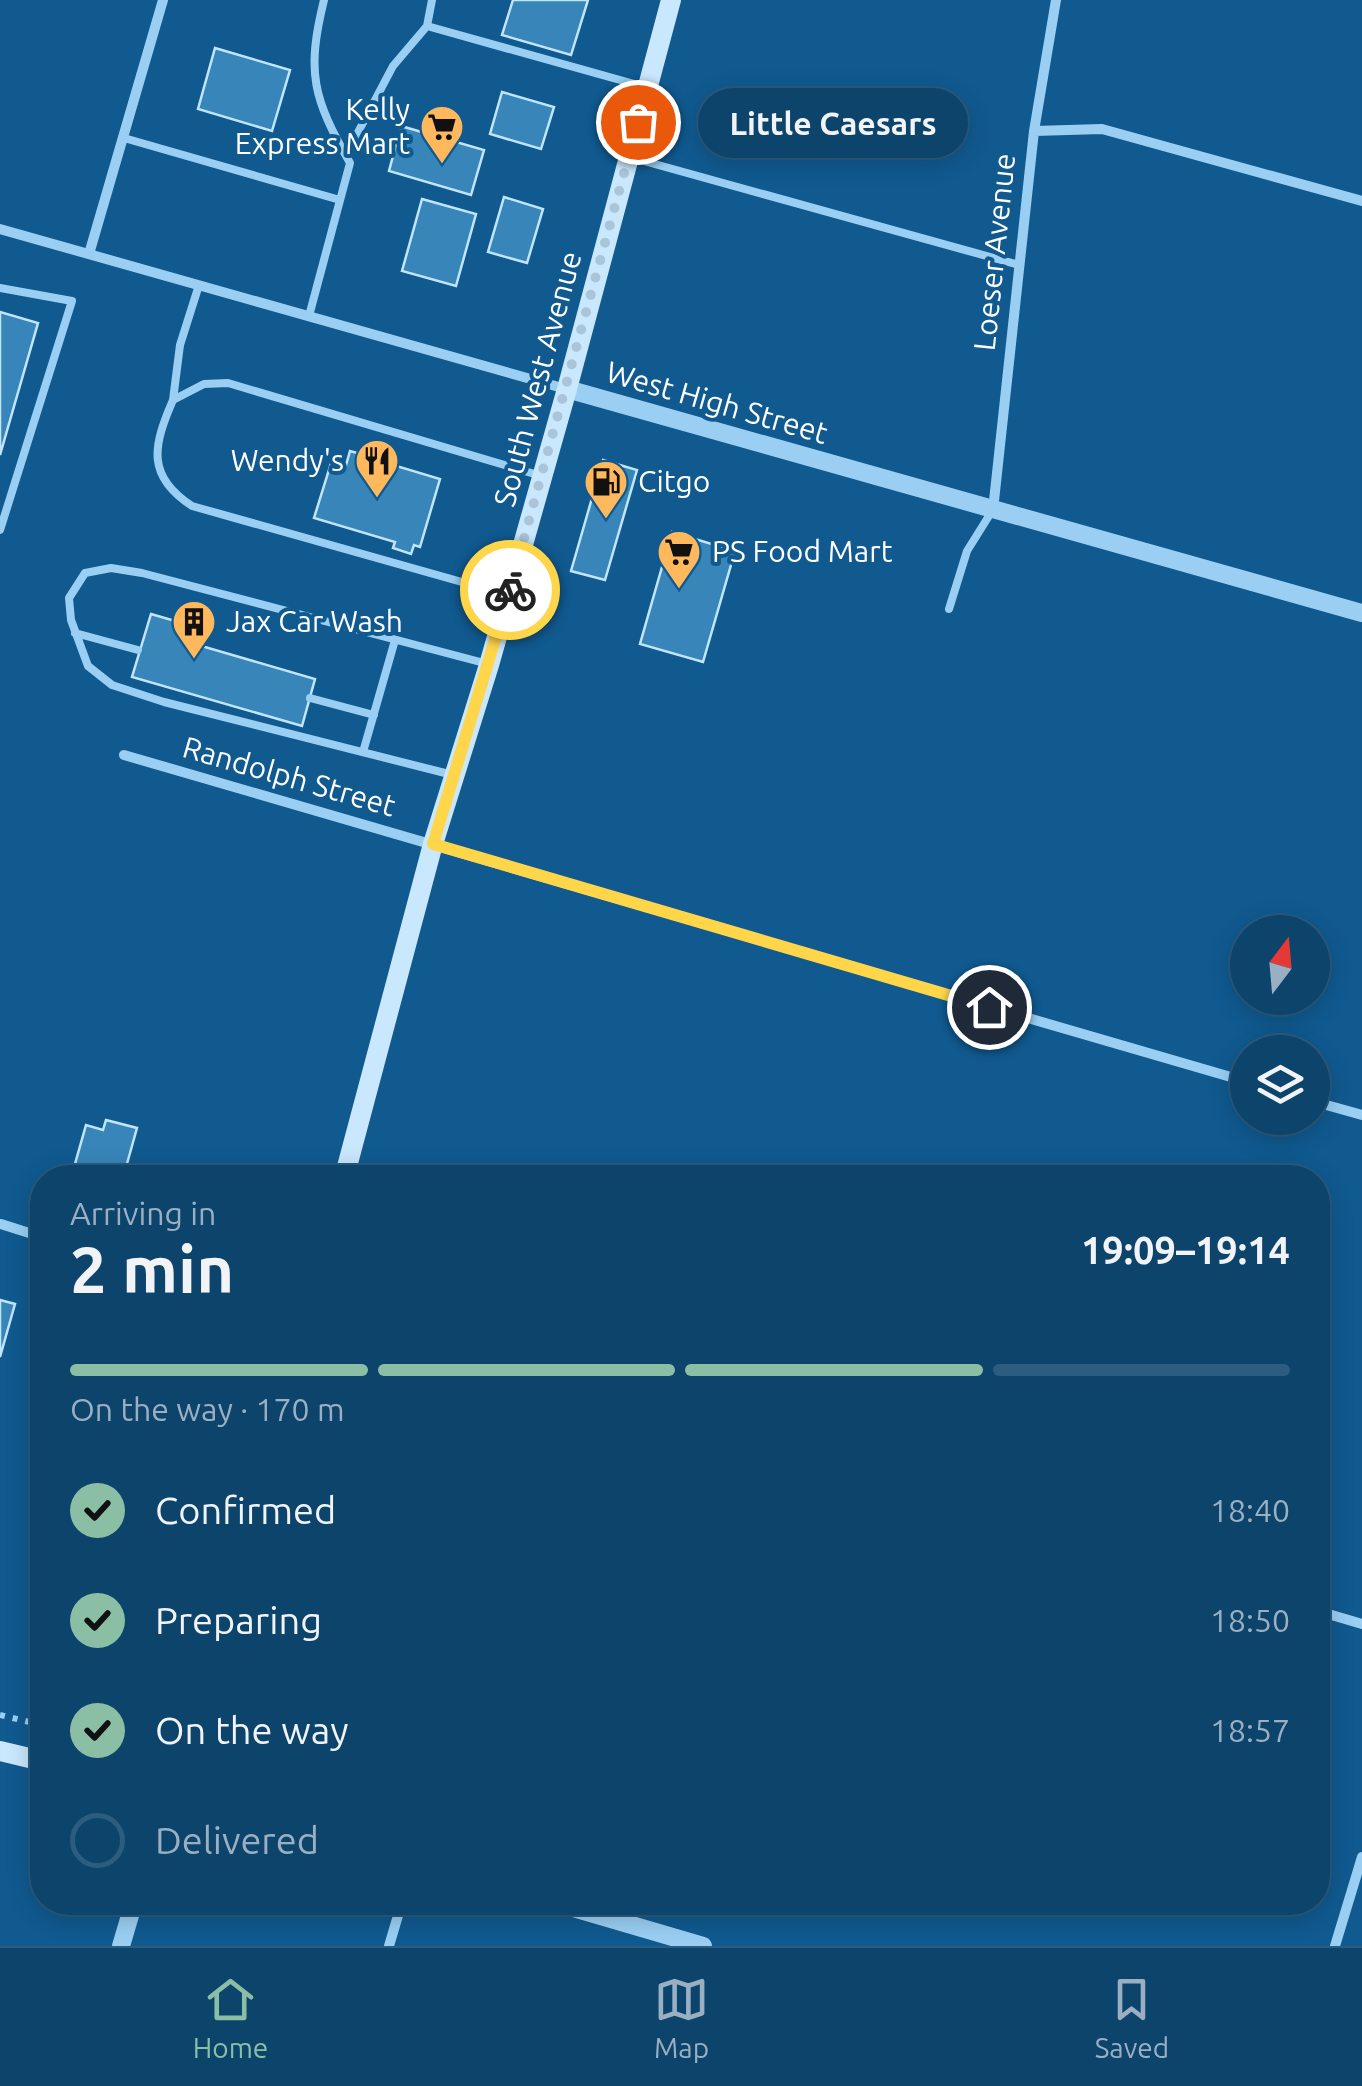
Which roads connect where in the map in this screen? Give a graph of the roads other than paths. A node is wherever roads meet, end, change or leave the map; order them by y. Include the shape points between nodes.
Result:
1 (163, 0) edge
2 (324, 0) edge
3 (432, 0) edge
4 (671, 0) edge
5 (1056, 0) edge
6 (427, 26) junction
7 (648, 88) junction
8 (1034, 132) junction
9 (124, 138) junction
10 (346, 156) junction
11 (629, 157) junction
12 (340, 200) junction
13 (1362, 201) edge
14 (0, 229) edge
15 (89, 254) junction
16 (1019, 264) junction
17 (199, 285) junction
18 (0, 288) edge
19 (309, 316) junction
20 (567, 389) junction
21 (173, 400) junction
22 (543, 476) junction
23 (992, 510) junction
24 (0, 530) edge
25 (509, 595) junction
26 (949, 609) dead end
27 (1362, 613) edge
28 (75, 633) junction
29 (395, 640) junction
30 (138, 650) dead end
31 (489, 665) junction
32 (310, 698) dead end
33 (374, 715) junction
34 (363, 752) junction
35 (124, 755) dead end
36 (453, 775) junction
37 (433, 844) junction
38 (1230, 1077) edge
39 (1330, 1106) edge
40 (1362, 1115) edge
41 (347, 1165) edge
42 (2, 1224) edge
43 (30, 1233) edge
44 (1330, 1615) edge
45 (1362, 1624) edge
46 (0, 1752) edge
47 (30, 1758) edge
48 (1362, 1858) edge
49 (130, 1915) edge
50 (398, 1915) edge
51 (597, 1915) edge
52 (121, 1946) edge
53 (389, 1946) edge
54 (703, 1946) edge
55 (1335, 1946) edge

1 - 9 street
2 - 10 lane via 312,72
3 - 6 lane
4 - 7 main road, South West Avenue
5 - 8 street, Loeser Avenue
6 - 7 lane
6 - 10 lane via 393,66
7 - 11 main road, South West Avenue
8 - 13 street via 1102,128
8 - 16 street, Loeser Avenue
9 - 12 lane
9 - 15 street
10 - 12 lane
11 - 16 lane
11 - 20 main road, South West Avenue
12 - 19 lane
14 - 15 street, West High Street
15 - 17 street, West High Street
16 - 23 street, Loeser Avenue
17 - 19 street, West High Street
17 - 21 lane via 180,346
18 - 24 lane via 72,302
19 - 20 street, West High Street
20 - 22 main road, South West Avenue
20 - 23 street, West High Street
21 - 22 lane via 204,384 228,383
21 - 25 lane via 155,449 168,490 192,506
22 - 25 main road, South West Avenue
23 - 26 lane via 967,552
23 - 27 street, West High Street
25 - 31 main road, South West Avenue
28 - 29 lane via 68,598 85,573 112,568
28 - 30 lane
28 - 34 lane via 88,666 112,684
29 - 31 lane
29 - 33 lane
31 - 36 main road, South West Avenue
32 - 33 lane
33 - 34 lane
34 - 36 lane
35 - 37 street, Randolph Street
36 - 37 main road, South West Avenue
37 - 38 street, Randolph Street
37 - 41 main road, South West Avenue
39 - 40 street
42 - 43 street
44 - 45 street
46 - 47 main road
48 - 55 street
49 - 52 street
50 - 53 street
51 - 54 street

